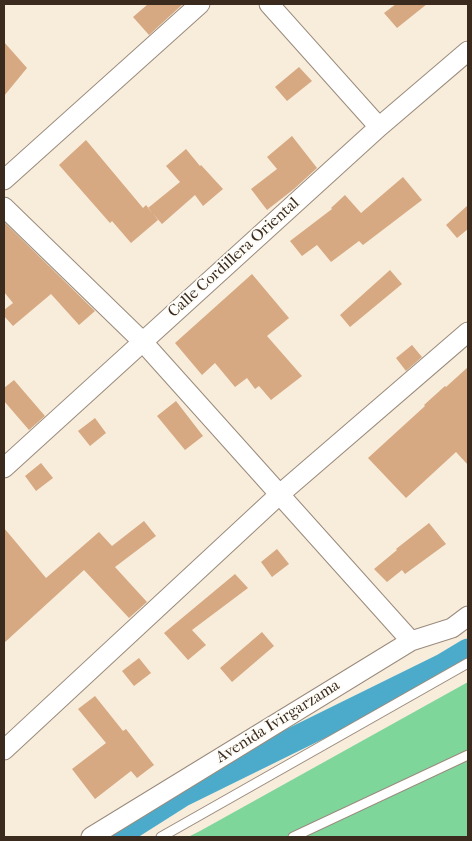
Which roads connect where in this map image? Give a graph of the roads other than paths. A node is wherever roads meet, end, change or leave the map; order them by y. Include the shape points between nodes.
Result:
1 (200, 4) edge
2 (269, 4) edge
3 (468, 51) edge
4 (379, 127) junction
5 (4, 180) edge
6 (4, 207) edge
7 (468, 332) edge
8 (142, 341) junction
9 (4, 468) edge
10 (280, 494) junction
11 (468, 616) edge
12 (411, 641) junction
13 (468, 663) edge
14 (4, 750) edge
15 (468, 755) edge
16 (91, 837) edge
17 (161, 837) edge
18 (293, 837) edge

1 - 5 street
2 - 4 street
3 - 4 street, Calle Cordillera Oriental
4 - 8 street, Calle Cordillera Oriental
6 - 8 street
7 - 10 street
8 - 9 street, Calle Cordillera Oriental
8 - 10 street
10 - 12 street
10 - 14 street
11 - 12 street, Avenida Ivirgarzama via 452,628
12 - 16 street, Avenida Ivirgarzama
13 - 17 lane
15 - 18 lane

